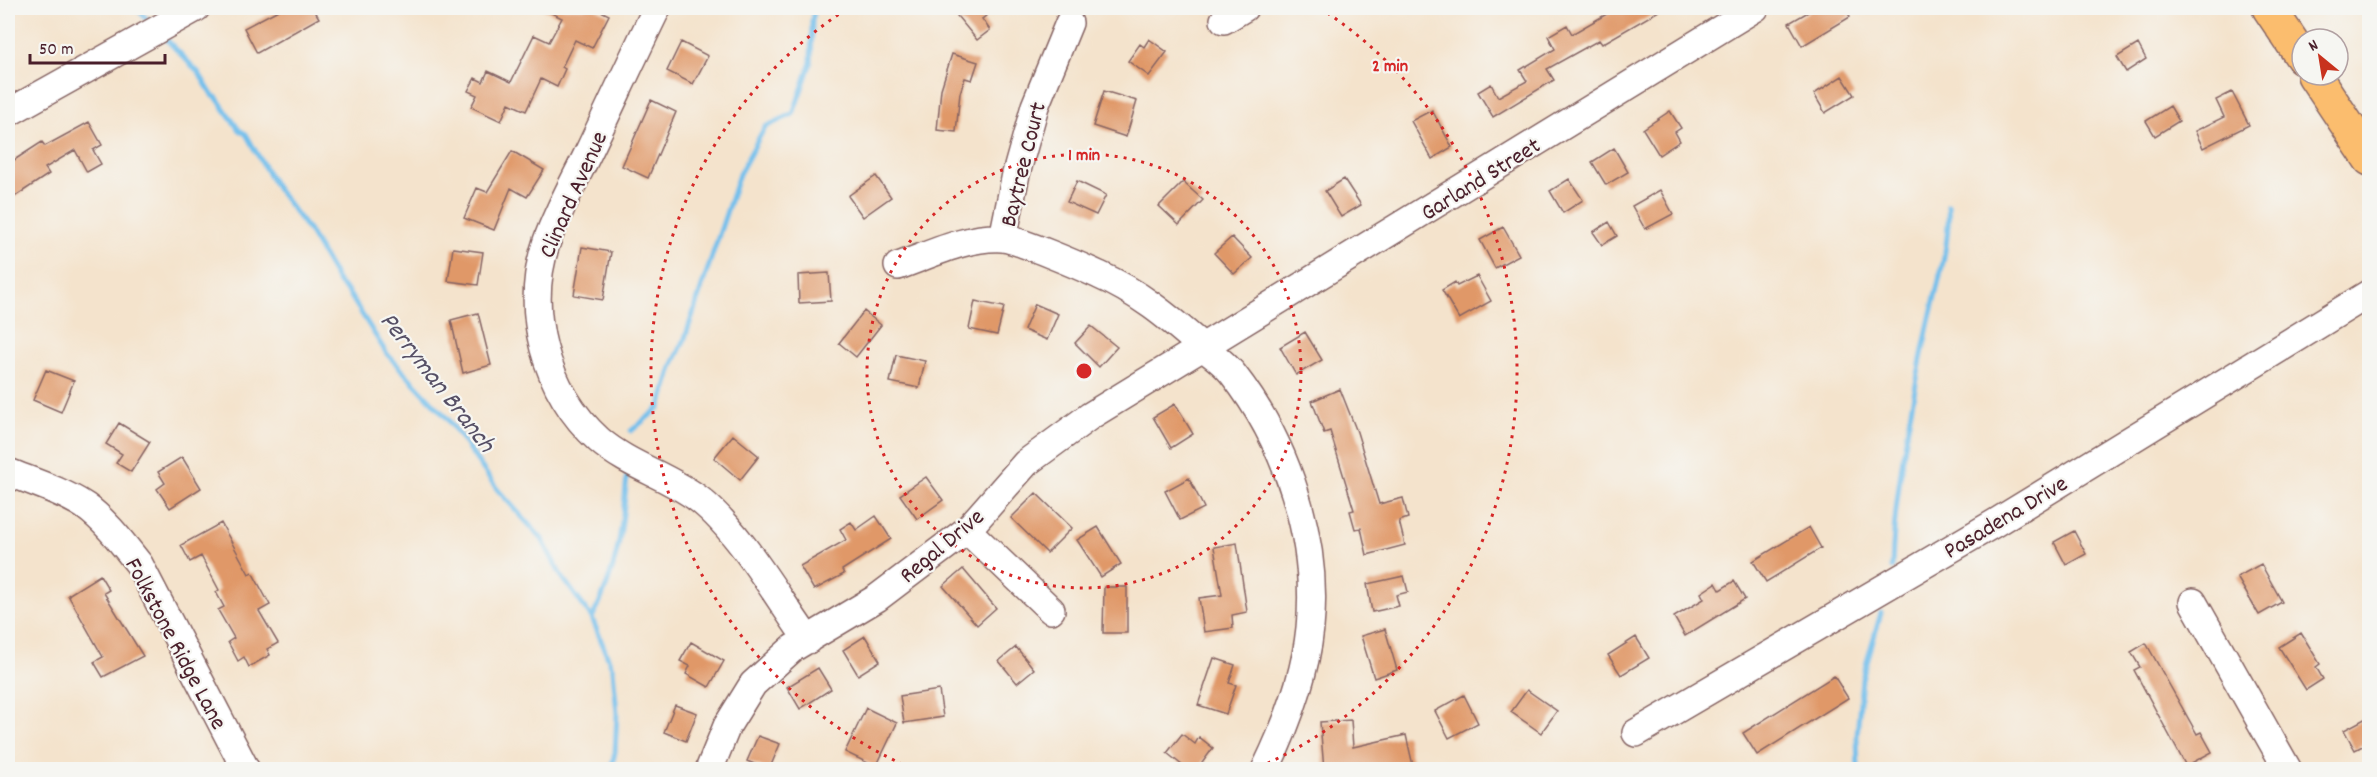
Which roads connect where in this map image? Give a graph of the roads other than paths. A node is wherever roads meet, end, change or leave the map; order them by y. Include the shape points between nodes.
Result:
1 (196, 8) edge
2 (657, 8) edge
3 (1755, 8) edge
4 (2269, 8) edge
5 (1069, 23) dead end
6 (2290, 39) edge
7 (2322, 87) edge
8 (8, 113) edge
9 (2370, 159) edge
10 (1003, 238) junction
11 (898, 266) dead end
12 (2370, 293) edge
13 (1205, 348) junction
14 (8, 472) edge
15 (967, 530) junction
16 (2193, 602) dead end
17 (1051, 610) dead end
18 (807, 640) junction
19 (1636, 733) dead end
20 (246, 770) edge
21 (709, 770) edge
22 (1265, 770) edge
23 (2288, 770) edge

1 - 8 street
2 - 18 street, Clinard Avenue via 547,240 537,288 537,319 543,348 566,400 585,426 625,459 678,485 720,519
3 - 13 street, Garland Street
4 - 6 main road
5 - 10 street, Baytree Court via 1035,106
7 - 9 main road
10 - 11 street via 964,243
10 - 13 street via 1127,287
12 - 19 street, Pasadena Drive via 1995,523
13 - 15 street, Regal Drive via 1090,416 1026,463
13 - 22 street via 1232,372 1271,435 1288,473 1308,554 1311,595 1305,660 1294,701
14 - 20 street, Folkstone Ridge Lane via 85,506 139,564
15 - 17 street
15 - 18 street, Regal Drive via 877,598
16 - 23 street
18 - 21 street, Regal Drive via 753,684 727,726

